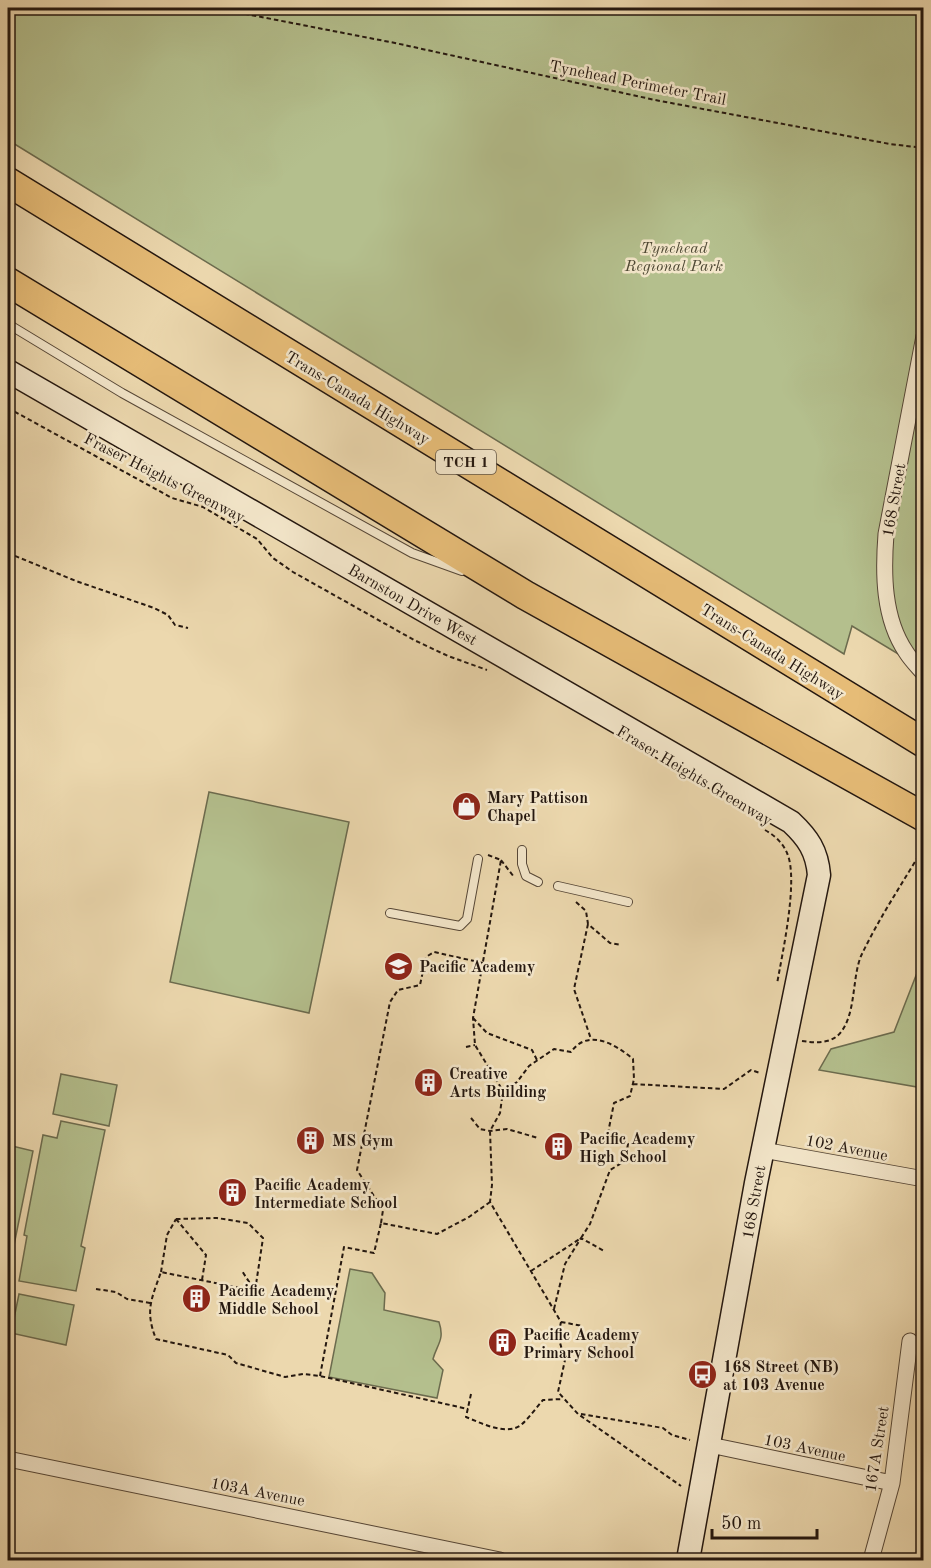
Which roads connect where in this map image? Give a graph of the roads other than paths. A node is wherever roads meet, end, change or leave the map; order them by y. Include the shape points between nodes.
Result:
1 (8, 182) edge
2 (8, 282) edge
3 (8, 324) edge
4 (924, 336) edge
5 (8, 371) edge
6 (474, 576) dead end
7 (484, 580) dead end
8 (525, 595) junction
9 (924, 674) edge
10 (924, 743) edge
11 (924, 817) edge
12 (812, 845) joint
13 (522, 850) dead end
14 (478, 859) dead end
15 (538, 882) dead end
16 (558, 886) dead end
17 (628, 902) dead end
18 (390, 913) dead end
19 (763, 1150) junction
20 (924, 1179) edge
21 (910, 1341) dead end
22 (700, 1443) junction
23 (8, 1459) edge
24 (892, 1483) junction
25 (500, 1560) edge
26 (688, 1560) edge
27 (871, 1560) edge

1 - 10 highway, Trans-Canada Highway / TCH 1
2 - 8 highway
3 - 6 lane via 122,393 412,553
4 - 9 street, 168 Street via 883,567 894,629 905,651
5 - 12 street, Barnston Drive West via 791,822
7 - 8 lane
8 - 11 highway
12 - 19 street, 168 Street via 819,875
13 - 15 lane via 526,876
14 - 18 lane via 467,920 460,926
16 - 17 lane
19 - 20 street, 102 Avenue
19 - 22 street, 168 Street
21 - 24 street, 167A Street
22 - 24 street, 103 Avenue
22 - 26 street, 168 Street
23 - 25 street, 103A Avenue
24 - 27 street, 167A Street

